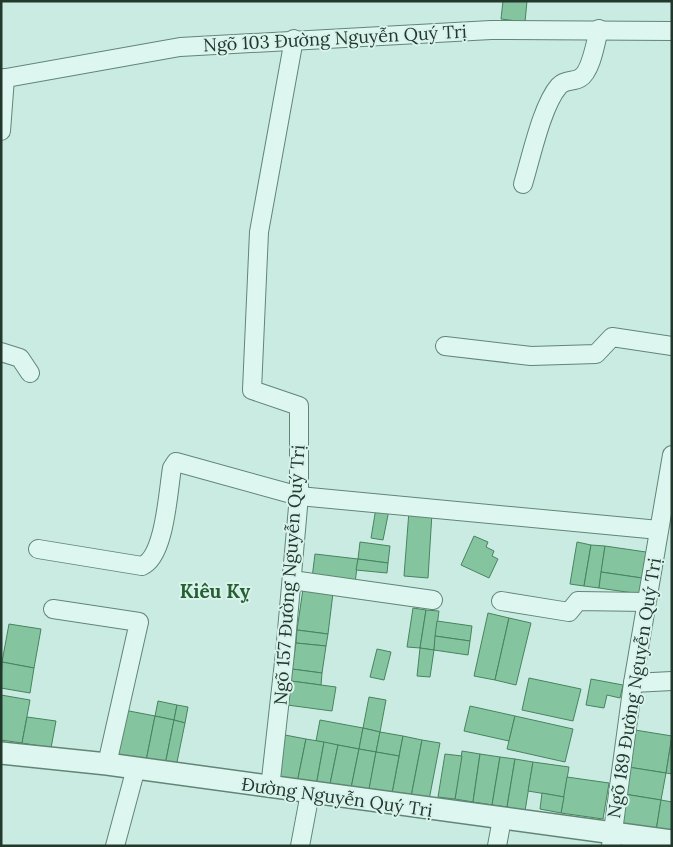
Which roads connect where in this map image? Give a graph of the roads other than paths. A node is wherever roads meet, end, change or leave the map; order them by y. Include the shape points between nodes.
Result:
1 (599, 29) junction
2 (672, 31) edge
3 (294, 39) junction
4 (3, 78) edge
5 (1, 131) edge
6 (524, 184) dead end
7 (445, 346) dead end
8 (672, 346) edge
9 (1, 352) edge
10 (30, 373) dead end
11 (672, 454) edge
12 (299, 496) junction
13 (659, 530) junction
14 (38, 549) dead end
15 (292, 580) junction
16 (433, 600) dead end
17 (501, 601) dead end
18 (646, 602) junction
19 (52, 609) dead end
20 (672, 681) edge
21 (633, 683) junction
22 (1, 753) edge
23 (107, 764) junction
24 (136, 768) junction
25 (270, 788) junction
26 (310, 794) junction
27 (502, 819) junction
28 (612, 840) edge
29 (672, 841) edge
30 (116, 846) edge
31 (300, 846) edge
32 (497, 846) edge

1 - 2 street, Ngõ 103 Đường Nguyễn Quý Trị
1 - 3 street, Ngõ 103 Đường Nguyễn Quý Trị via 491,30
1 - 6 street via 588,71 580,78 559,86 542,117
3 - 4 street, Ngõ 103 Đường Nguyễn Quý Trị via 180,47
3 - 12 street, Ngõ 157 Đường Nguyễn Quý Trị via 259,232 252,390 300,406
4 - 5 street
7 - 8 street via 531,356 596,354 612,337
9 - 10 street via 20,358
11 - 13 street, Ngõ 189 Đường Nguyễn Quý Trị
12 - 13 street
12 - 14 street via 176,462 172,468 159,546 149,563 142,566
12 - 15 street, Ngõ 157 Đường Nguyễn Quý Trị
13 - 18 street, Ngõ 189 Đường Nguyễn Quý Trị
15 - 16 street
15 - 25 street, Ngõ 157 Đường Nguyễn Quý Trị
17 - 18 street via 569,612 578,601
18 - 21 street, Ngõ 189 Đường Nguyễn Quý Trị
19 - 23 street via 139,622
20 - 21 street
21 - 28 street, Ngõ 189 Đường Nguyễn Quý Trị
22 - 23 street, Đường Nguyễn Quý Trị
23 - 24 street, Đường Nguyễn Quý Trị
24 - 25 street, Đường Nguyễn Quý Trị
24 - 30 street
25 - 26 street, Đường Nguyễn Quý Trị
26 - 27 street, Đường Nguyễn Quý Trị
26 - 31 street
27 - 28 street, Đường Nguyễn Quý Trị
27 - 32 street
28 - 29 street, Đường Nguyễn Quý Trị

